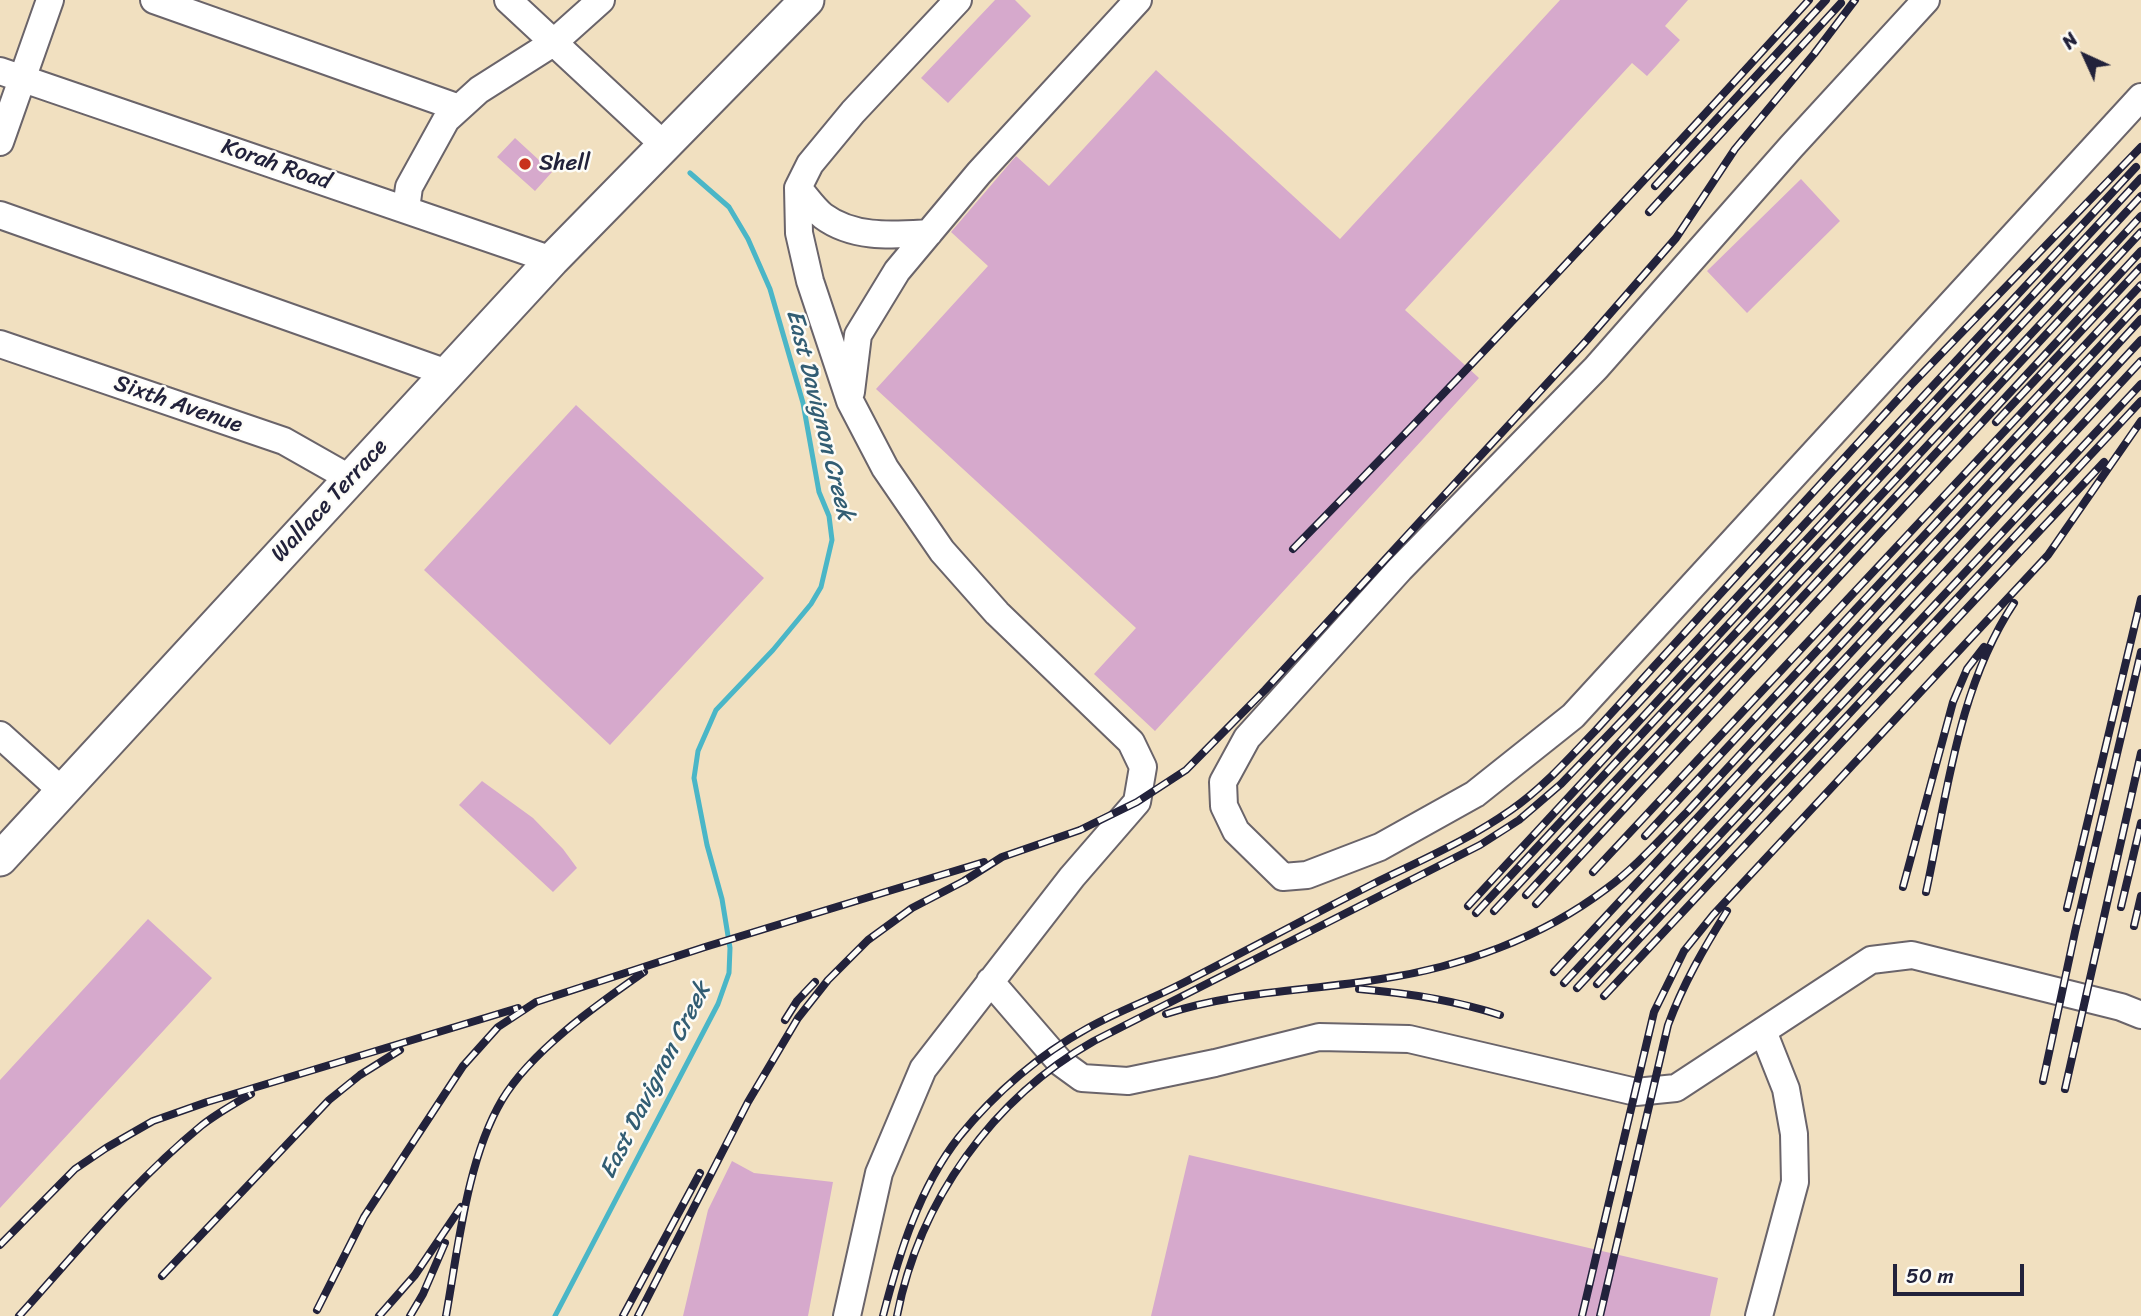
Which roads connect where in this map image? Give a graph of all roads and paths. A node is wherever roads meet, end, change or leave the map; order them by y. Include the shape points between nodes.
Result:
1 (50, 0) edge
2 (154, 0) edge
3 (508, 0) edge
4 (601, 0) edge
5 (807, 0) edge
6 (958, 0) edge
7 (1138, 0) edge
8 (1926, 0) edge
9 (553, 43) junction
10 (11, 75) edge
11 (2141, 97) edge
12 (459, 108) junction
13 (0, 142) edge
14 (664, 145) junction
15 (798, 188) junction
16 (406, 209) junction
17 (0, 215) edge
18 (929, 233) junction
19 (552, 260) junction
20 (0, 344) edge
21 (447, 373) junction
22 (850, 401) junction
23 (351, 478) junction
24 (0, 735) edge
25 (62, 791) junction
26 (0, 859) edge
27 (990, 981) junction
28 (2141, 1015) edge
29 (1763, 1031) junction
30 (846, 1316) edge
31 (1759, 1316) edge

1 - 10 street
2 - 12 street
3 - 9 street
4 - 9 street
5 - 14 main road, Wallace Terrace
6 - 15 street via 853,112 810,164
7 - 18 street
8 - 11 street via 1596,368 1401,569 1247,738 1223,782 1224,806 1236,831 1283,877 1307,875 1392,840 1475,794 1573,716
9 - 12 street
9 - 14 street
10 - 13 street
10 - 16 street, Korah Road
12 - 16 street via 446,120 409,187
14 - 19 main road, Wallace Terrace
15 - 18 street via 823,216 850,229 881,236
15 - 22 street via 799,233 810,281
16 - 19 street, Korah Road
17 - 21 street
18 - 22 street via 897,271 858,335
19 - 21 main road, Wallace Terrace
20 - 23 street, Sixth Avenue via 284,441
21 - 23 main road, Wallace Terrace
22 - 27 street via 885,468 942,551 997,613 1131,742 1143,767 1137,803
23 - 25 main road, Wallace Terrace
24 - 25 street
25 - 26 main road, Wallace Terrace
27 - 29 street via 1060,1062 1082,1078 1128,1081 1320,1037 1409,1039 1652,1092 1676,1088
27 - 30 street via 923,1069 879,1173
28 - 29 street via 1912,955 1871,960
29 - 31 street via 1786,1089 1794,1134 1795,1182

